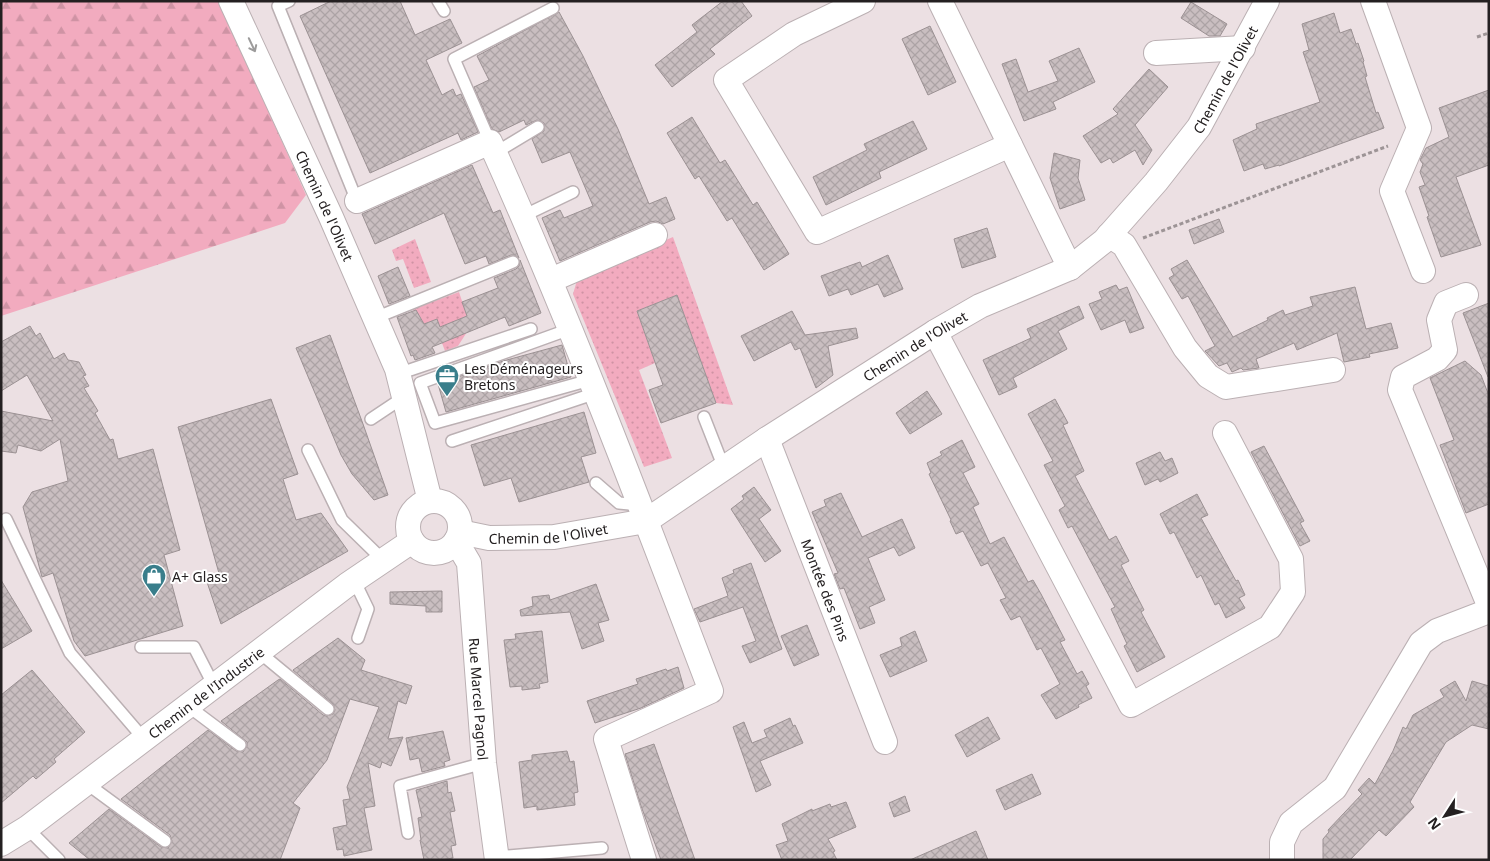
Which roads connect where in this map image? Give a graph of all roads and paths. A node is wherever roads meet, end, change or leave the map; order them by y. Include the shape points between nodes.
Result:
1 (231, 1) edge
2 (289, 1) edge
3 (864, 1) edge
4 (940, 1) edge
5 (1267, 1) edge
6 (1373, 1) edge
7 (553, 8) dead end
8 (1489, 33) edge
9 (1476, 37) dead end
10 (1243, 48) junction
11 (1156, 54) dead end
12 (538, 127) dead end
13 (1419, 128) junction
14 (1010, 145) junction
15 (493, 148) junction
16 (574, 192) dead end
17 (357, 201) joint
18 (523, 216) junction
19 (655, 235) dead end
20 (1116, 240) junction
21 (512, 262) dead end
22 (1070, 268) junction
23 (1423, 271) dead end
24 (551, 280) junction
25 (1466, 295) dead end
26 (375, 318) junction
27 (531, 329) dead end
28 (570, 330) junction
29 (935, 332) junction
30 (1333, 370) dead end
31 (398, 374) junction
32 (593, 386) junction
33 (404, 398) junction
34 (704, 417) dead end
35 (371, 419) dead end
36 (1225, 433) dead end
37 (767, 439) junction
38 (452, 441) dead end
39 (308, 450) dead end
40 (724, 468) junction
41 (596, 482) dead end
42 (430, 501) junction
43 (643, 513) junction
44 (6, 518) dead end
45 (458, 537) junction
46 (412, 541) junction
47 (384, 560) junction
48 (354, 580) junction
49 (1489, 605) edge
50 (1489, 611) edge
51 (358, 638) dead end
52 (141, 647) dead end
53 (259, 652) junction
54 (214, 686) junction
55 (188, 706) junction
56 (328, 709) dead end
57 (144, 739) junction
58 (885, 742) dead end
59 (240, 745) dead end
60 (484, 763) junction
61 (86, 783) junction
62 (27, 828) junction
63 (408, 833) dead end
64 (165, 841) dead end
65 (1, 844) edge
66 (602, 848) dead end
67 (497, 859) edge
68 (59, 860) edge
69 (644, 860) edge
70 (1282, 860) edge

1 -> 26 street, Chemin de l'Olivet
2 - 17 lane via 278,6
3 - 14 street via 794,34 726,80 817,232
4 - 14 street
5 - 10 street, Chemin de l'Olivet
6 - 13 street
7 - 15 lane via 454,58
8 - 9 path
10 - 11 street
10 - 20 street, Chemin de l'Olivet via 1199,127
12 - 15 lane
13 - 20 path via 1408,138
13 - 23 street via 1392,192
14 - 22 street
15 - 17 street
15 - 18 street
16 - 18 lane
18 - 24 street
19 - 24 street
20 - 22 street, Chemin de l'Olivet
20 - 30 street via 1186,348 1208,376 1226,387
21 - 26 lane
22 - 29 street, Chemin de l'Olivet via 980,306
24 - 28 street
25 - 49 street via 1446,303 1438,320 1445,350 1437,359 1404,377 1400,390
26 - 31 street, Chemin de l'Olivet
27 - 31 lane
28 - 32 street
28 - 32 lane via 420,383 435,424
29 - 36 street via 1131,705 1270,628 1293,592 1290,559
29 - 37 street, Chemin de l'Olivet
31 - 33 street, Chemin de l'Olivet
32 - 38 lane
32 - 43 street
33 - 35 lane
33 - 42 street, Chemin de l'Olivet
34 - 40 lane
37 - 40 street, Chemin de l'Olivet
37 - 58 street, Montée des Pins
39 - 47 lane via 342,520
40 - 43 street, Chemin de l'Olivet
41 - 43 lane via 619,503
42 - 45 street via 438,501 453,509 460,524
42 - 46 street via 415,509 410,516 408,533
43 - 45 street, Chemin de l'Olivet via 554,537
43 - 69 street via 711,691 606,739
44 - 57 lane via 70,653
45 - 46 street via 450,548 434,554 418,548
45 - 60 street, Rue Marcel Pagnol via 469,562
46 - 47 street, Chemin de l'Industrie
47 - 48 street, Chemin de l'Industrie
48 - 51 lane via 368,609
48 - 53 street, Chemin de l'Industrie
50 - 70 street via 1437,631 1421,643 1335,788 1291,823 1282,842
52 - 54 lane via 194,647
53 - 54 street, Chemin de l'Industrie
53 - 56 lane
54 - 55 street, Chemin de l'Industrie
55 - 57 street, Chemin de l'Industrie
55 - 59 lane
57 - 61 street, Chemin de l'Industrie
60 - 63 lane via 400,786
60 - 67 street, Rue Marcel Pagnol
61 - 62 street, Chemin de l'Industrie
61 - 64 lane
62 - 65 street, Chemin de l'Industrie
62 - 68 lane
66 - 67 lane

